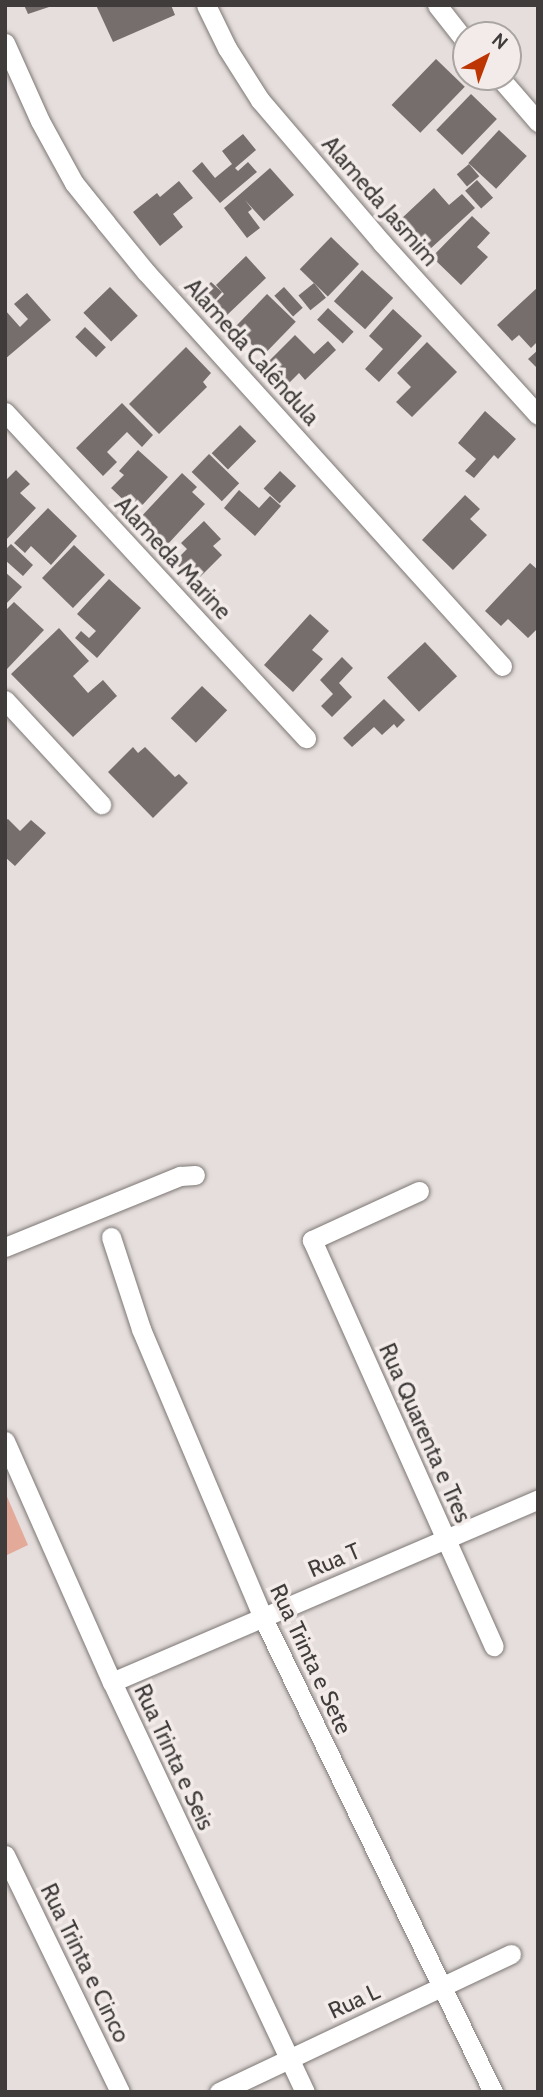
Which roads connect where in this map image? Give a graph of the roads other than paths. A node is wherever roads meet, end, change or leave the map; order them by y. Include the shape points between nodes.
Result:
1 (206, 5) edge
2 (437, 5) edge
3 (452, 24) edge
4 (5, 43) edge
5 (511, 91) edge
6 (538, 122) edge
7 (5, 412) edge
8 (538, 415) edge
9 (502, 666) dead end
10 (5, 700) edge
11 (306, 738) dead end
12 (101, 804) dead end
13 (195, 1175) dead end
14 (419, 1191) dead end
15 (111, 1237) dead end
16 (5, 1247) edge
17 (5, 1441) edge
18 (538, 1499) edge
19 (446, 1539) junction
20 (262, 1618) junction
21 (494, 1646) dead end
22 (112, 1682) junction
23 (5, 1855) edge
24 (511, 1954) dead end
25 (442, 1986) junction
26 (289, 2059) junction
27 (120, 2092) edge
28 (219, 2092) edge
29 (305, 2092) edge
30 (493, 2092) edge

1 - 8 street, Alameda Jasmim via 260,100
2 - 3 street
4 - 9 street, Alameda Calêndula via 74,183 146,272
5 - 6 street
7 - 11 street, Alameda Marine
10 - 12 street
13 - 16 street via 180,1176
14 - 19 street, Rua Quarenta e Tres via 312,1240
15 - 20 street, Rua Trinta e Sete via 141,1329
17 - 22 street, Rua Trinta e Seis
18 - 19 street, Rua T
19 - 20 street, Rua T
19 - 21 street, Rua Quarenta e Tres
20 - 22 street, Rua T
20 - 25 street, Rua Trinta e Sete
22 - 26 street, Rua Trinta e Seis
23 - 27 street, Rua Trinta e Cinco
24 - 25 street, Rua L
25 - 26 street, Rua L
25 - 30 street, Rua Trinta e Sete
26 - 28 street, Rua L
26 - 29 street, Rua Trinta e Seis

